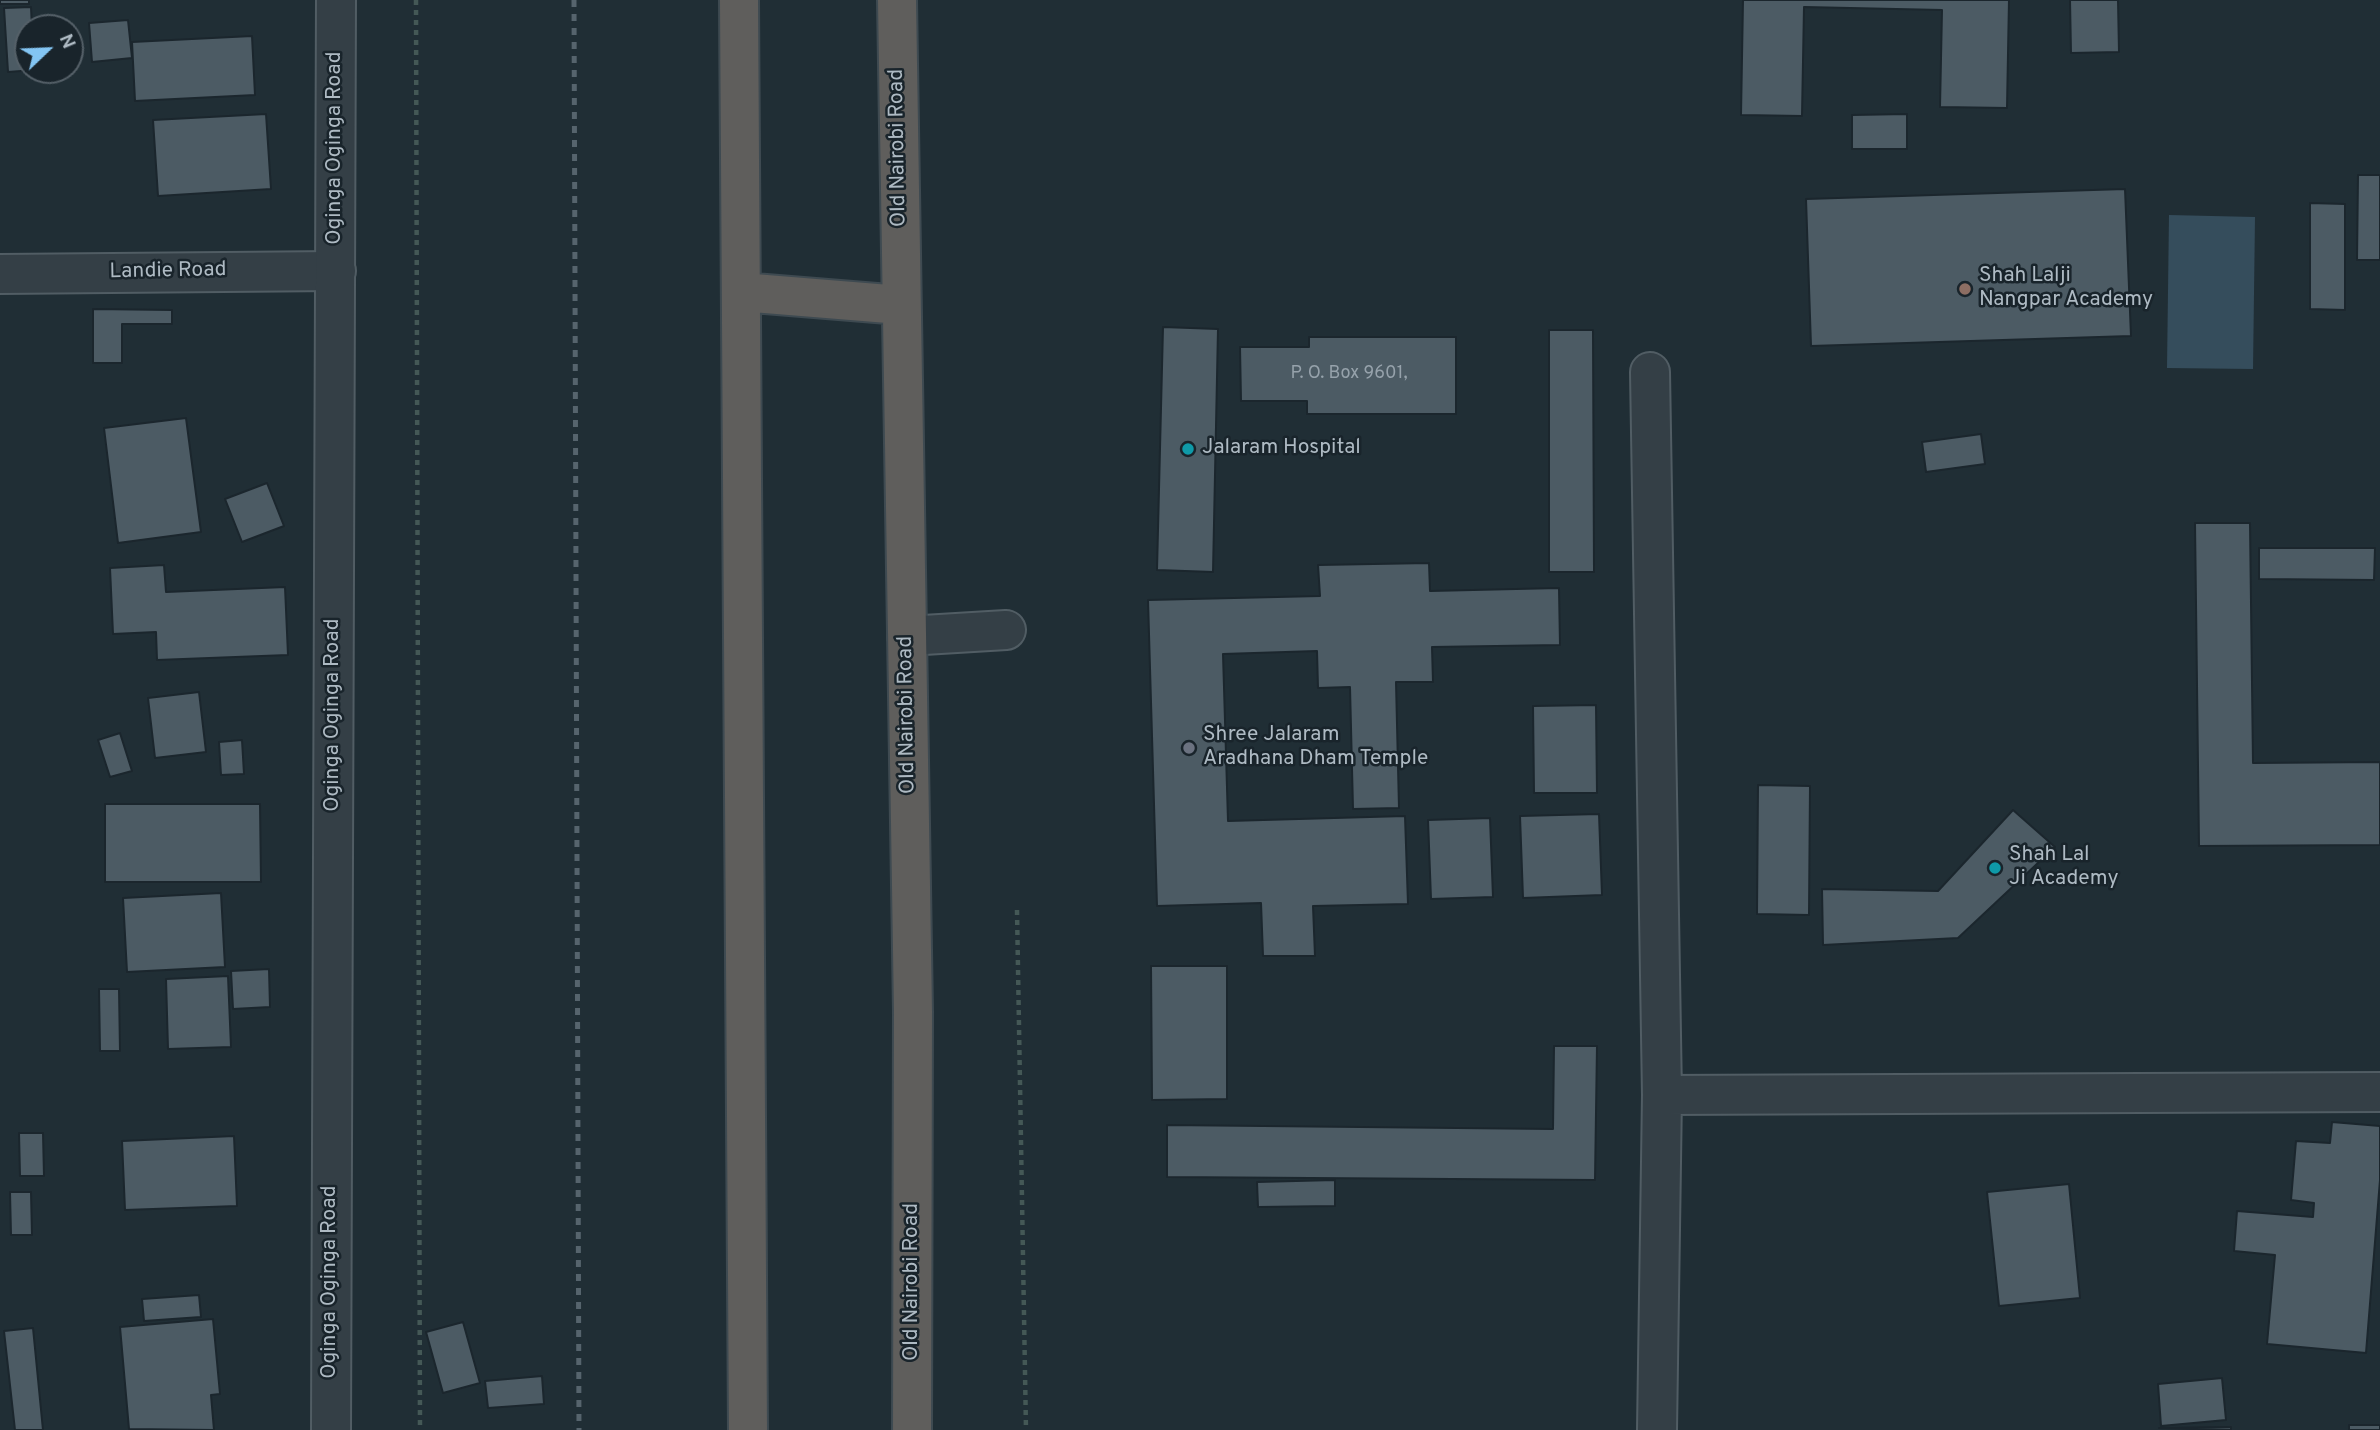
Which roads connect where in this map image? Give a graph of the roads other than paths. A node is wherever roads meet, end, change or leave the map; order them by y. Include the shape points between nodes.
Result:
1 (336, 0) edge
2 (739, 0) edge
3 (897, 0) edge
4 (336, 271) junction
5 (0, 274) edge
6 (741, 292) junction
7 (901, 305) junction
8 (1650, 372) dead end
9 (1006, 630) dead end
10 (906, 636) junction
11 (2380, 1092) edge
12 (1662, 1095) junction
13 (331, 1430) edge
14 (748, 1430) edge
15 (912, 1430) edge
16 (1657, 1430) edge

1 - 4 street, Oginga Oginga Road
2 - 6 highway
3 - 7 highway, Old Nairobi Road
4 - 5 street, Landie Road
4 - 13 street, Oginga Oginga Road
6 - 7 highway
6 - 14 highway
7 - 10 highway, Old Nairobi Road
8 - 12 street
9 - 10 street
10 - 15 highway, Old Nairobi Road via 913,1012
11 - 12 street
12 - 16 street

